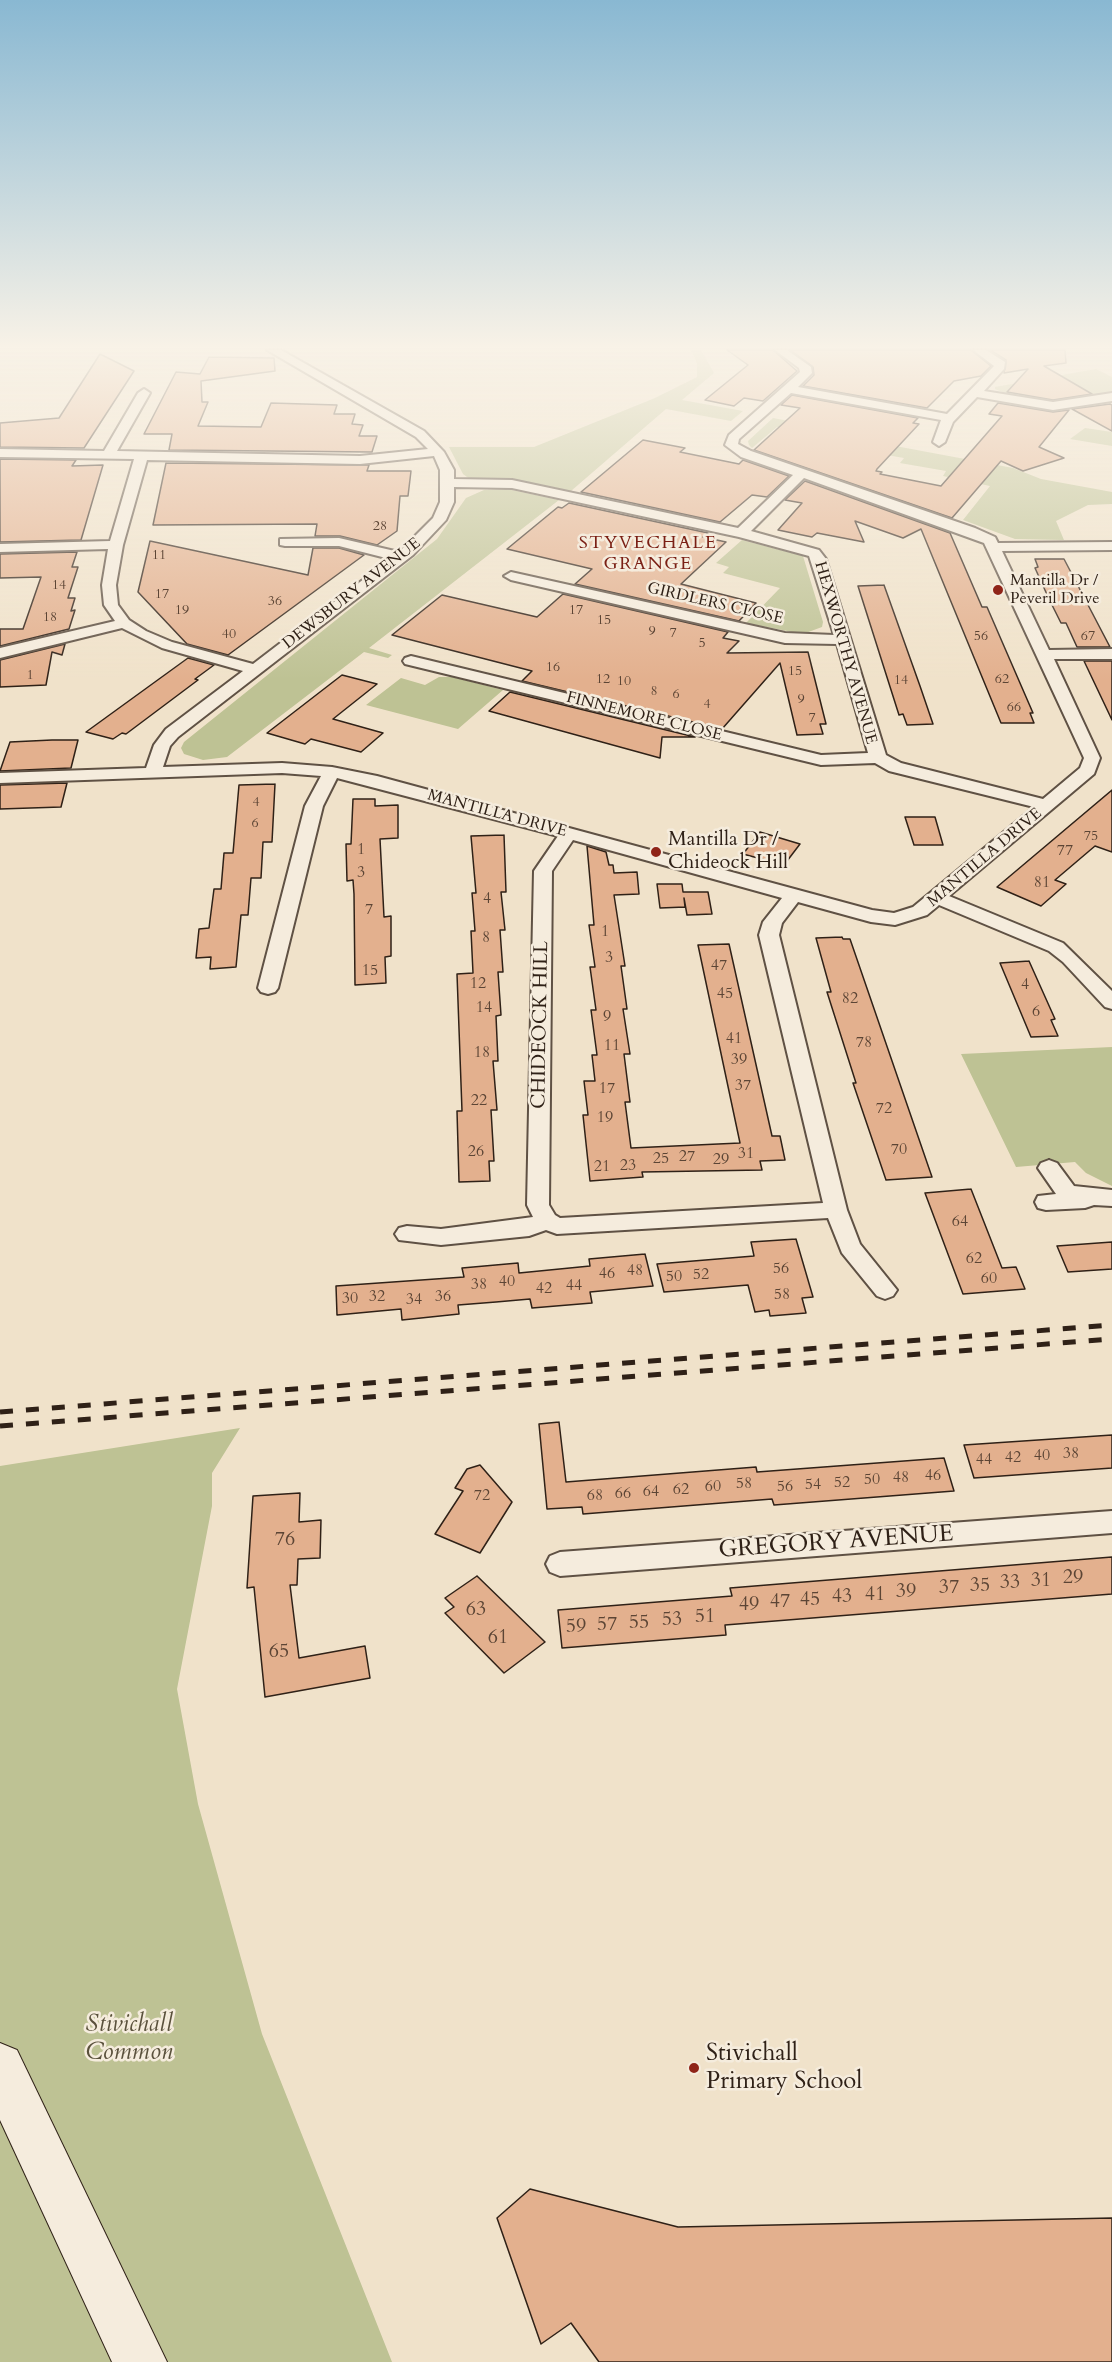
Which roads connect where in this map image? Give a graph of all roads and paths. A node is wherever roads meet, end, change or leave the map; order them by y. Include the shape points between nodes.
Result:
1 (141, 460) edge
2 (442, 460) edge
3 (763, 460) edge
4 (802, 474) junction
5 (448, 483) junction
6 (741, 533) junction
7 (279, 543) dead end
8 (116, 545) junction
9 (1112, 546) edge
10 (994, 547) junction
11 (0, 548) edge
12 (402, 557) junction
13 (511, 576) dead end
14 (124, 623) junction
15 (842, 640) junction
16 (0, 653) edge
17 (1112, 654) edge
18 (1042, 655) junction
19 (411, 661) dead end
20 (255, 669) junction
21 (878, 758) junction
22 (1092, 758) junction
23 (1112, 758) edge
24 (332, 772) junction
25 (153, 773) junction
26 (0, 778) edge
27 (1048, 805) junction
28 (568, 834) junction
29 (794, 895) junction
30 (938, 898) junction
31 (268, 988) dead end
32 (1112, 1003) edge
33 (1049, 1168) dead end
34 (1105, 1199) edge
35 (1046, 1202) dead end
36 (836, 1210) junction
37 (547, 1221) junction
38 (407, 1234) dead end
39 (885, 1290) dead end
40 (1112, 1522) edge
41 (560, 1564) dead end
42 (0, 2067) edge
43 (140, 2362) edge

1 - 8 street
2 - 5 street, DEWSBURY AVENUE
3 - 4 street
4 - 6 street
4 - 10 street via 984,536
5 - 6 street, HEXWORTHY AVENUE via 512,484
5 - 12 street, DEWSBURY AVENUE via 447,502 439,520
6 - 15 street, HEXWORTHY AVENUE via 816,554
7 - 12 street via 339,542
8 - 11 street
8 - 14 street via 109,585 111,605
9 - 10 street
10 - 18 street
12 - 20 street, DEWSBURY AVENUE
13 - 15 street, GIRDLERS CLOSE via 785,638
14 - 16 street
14 - 20 street via 167,645
15 - 21 street, HEXWORTHY AVENUE
17 - 18 street
18 - 22 street
19 - 21 street, FINNEMORE CLOSE via 821,759
20 - 25 street, DEWSBURY AVENUE via 166,738
21 - 27 street, HEXWORTHY AVENUE via 895,767
22 - 23 street
22 - 27 street, MANTILLA DRIVE via 1088,770
24 - 25 street, MANTILLA DRIVE via 282,768
24 - 28 street, MANTILLA DRIVE
24 - 31 street via 314,806
25 - 26 street, MANTILLA DRIVE
27 - 30 street, MANTILLA DRIVE
28 - 29 street, MANTILLA DRIVE
28 - 37 street, CHIDEOCK HILL via 543,871 538,1205
29 - 30 street, MANTILLA DRIVE via 887,918 909,916
29 - 36 street via 773,922 769,935
30 - 32 street via 1056,947
33 - 34 street via 1066,1191
34 - 35 street
36 - 37 street via 569,1226
36 - 39 street via 850,1247
37 - 38 street via 529,1228 441,1237
40 - 41 street, GREGORY AVENUE
42 - 43 street

